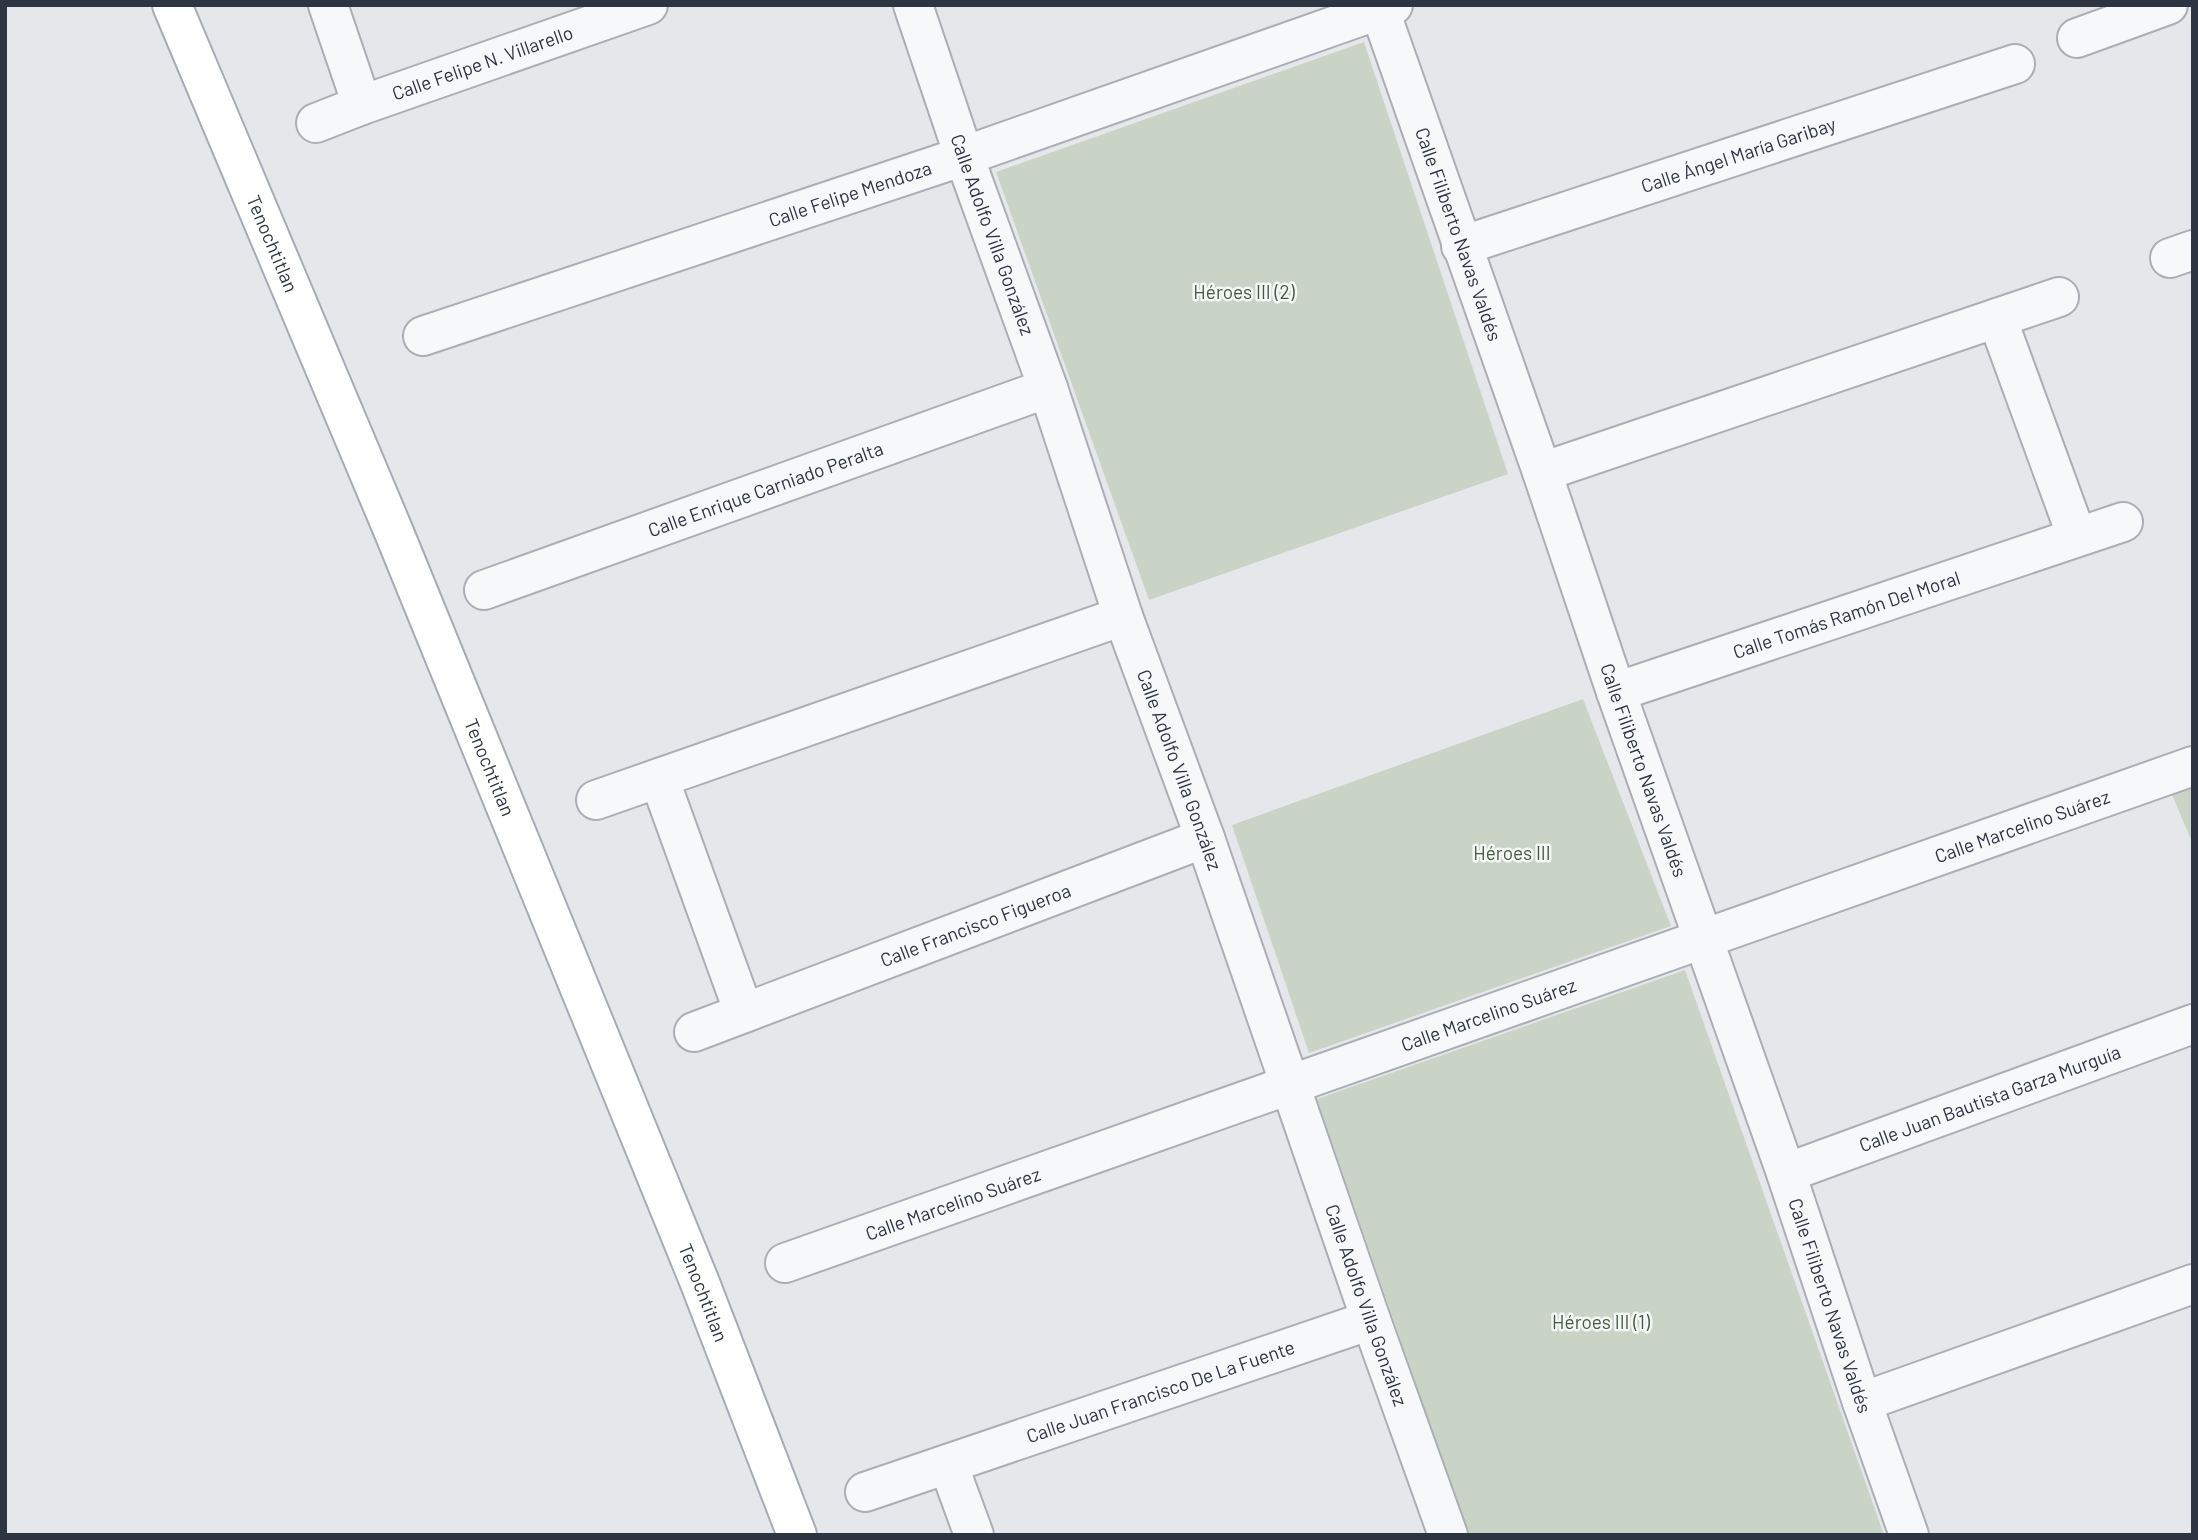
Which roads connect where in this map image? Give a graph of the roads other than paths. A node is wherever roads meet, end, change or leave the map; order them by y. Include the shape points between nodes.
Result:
1 (172, 5) edge
2 (328, 5) edge
3 (648, 5) edge
4 (913, 5) edge
5 (2168, 5) edge
6 (1384, 7) edge
7 (2077, 38) dead end
8 (2015, 64) dead end
9 (362, 105) junction
10 (316, 123) dead end
11 (964, 156) junction
12 (1461, 246) junction
13 (2059, 297) dead end
14 (1997, 318) junction
15 (423, 336) dead end
16 (1048, 388) junction
17 (1542, 472) junction
18 (2123, 522) dead end
19 (2077, 537) junction
20 (484, 590) dead end
21 (1123, 616) junction
22 (1616, 692) junction
23 (2193, 766) edge
24 (659, 778) junction
25 (596, 800) dead end
26 (1205, 838) junction
27 (1702, 938) junction
28 (744, 1013) junction
29 (2193, 1024) edge
30 (694, 1032) dead end
31 (1289, 1084) junction
32 (1786, 1173) junction
33 (785, 1263) dead end
34 (2193, 1284) edge
35 (1371, 1320) junction
36 (1862, 1402) junction
37 (948, 1464) junction
38 (865, 1492) dead end
39 (797, 1535) edge
40 (974, 1535) edge
41 (1448, 1535) edge
42 (1909, 1535) edge

1 - 39 main road, Tenochtitlan via 393,530 700,1283
2 - 9 street
3 - 9 street, Calle Felipe N. Villarello
4 - 11 street, Calle Adolfo Villa González
5 - 7 street
6 - 11 street, Calle Felipe Mendoza
6 - 12 street, Calle Filiberto Navas Valdés
8 - 12 street, Calle Ángel María Garibay
9 - 10 street, Calle Felipe N. Villarello
11 - 15 street, Calle Felipe Mendoza
11 - 16 street, Calle Adolfo Villa González
12 - 17 street, Calle Filiberto Navas Valdés
13 - 14 street
14 - 17 street
14 - 19 street
16 - 20 street, Calle Enrique Carniado Peralta
16 - 21 street, Calle Adolfo Villa González
17 - 22 street, Calle Filiberto Navas Valdés
18 - 19 street, Calle Tomás Ramón Del Moral
19 - 22 street, Calle Tomás Ramón Del Moral
21 - 24 street
21 - 26 street, Calle Adolfo Villa González
22 - 27 street, Calle Filiberto Navas Valdés
23 - 27 street, Calle Marcelino Suárez
24 - 25 street
24 - 28 street
26 - 28 street, Calle Francisco Figueroa
26 - 31 street, Calle Adolfo Villa González
27 - 31 street, Calle Marcelino Suárez
27 - 32 street, Calle Filiberto Navas Valdés
28 - 30 street, Calle Francisco Figueroa
29 - 32 street, Calle Juan Bautista Garza Murguía
31 - 33 street, Calle Marcelino Suárez
31 - 35 street, Calle Adolfo Villa González
32 - 36 street, Calle Filiberto Navas Valdés
34 - 36 street
35 - 37 street, Calle Juan Francisco De La Fuente
35 - 41 street, Calle Adolfo Villa González
36 - 42 street, Calle Filiberto Navas Valdés
37 - 38 street, Calle Juan Francisco De La Fuente
37 - 40 street

